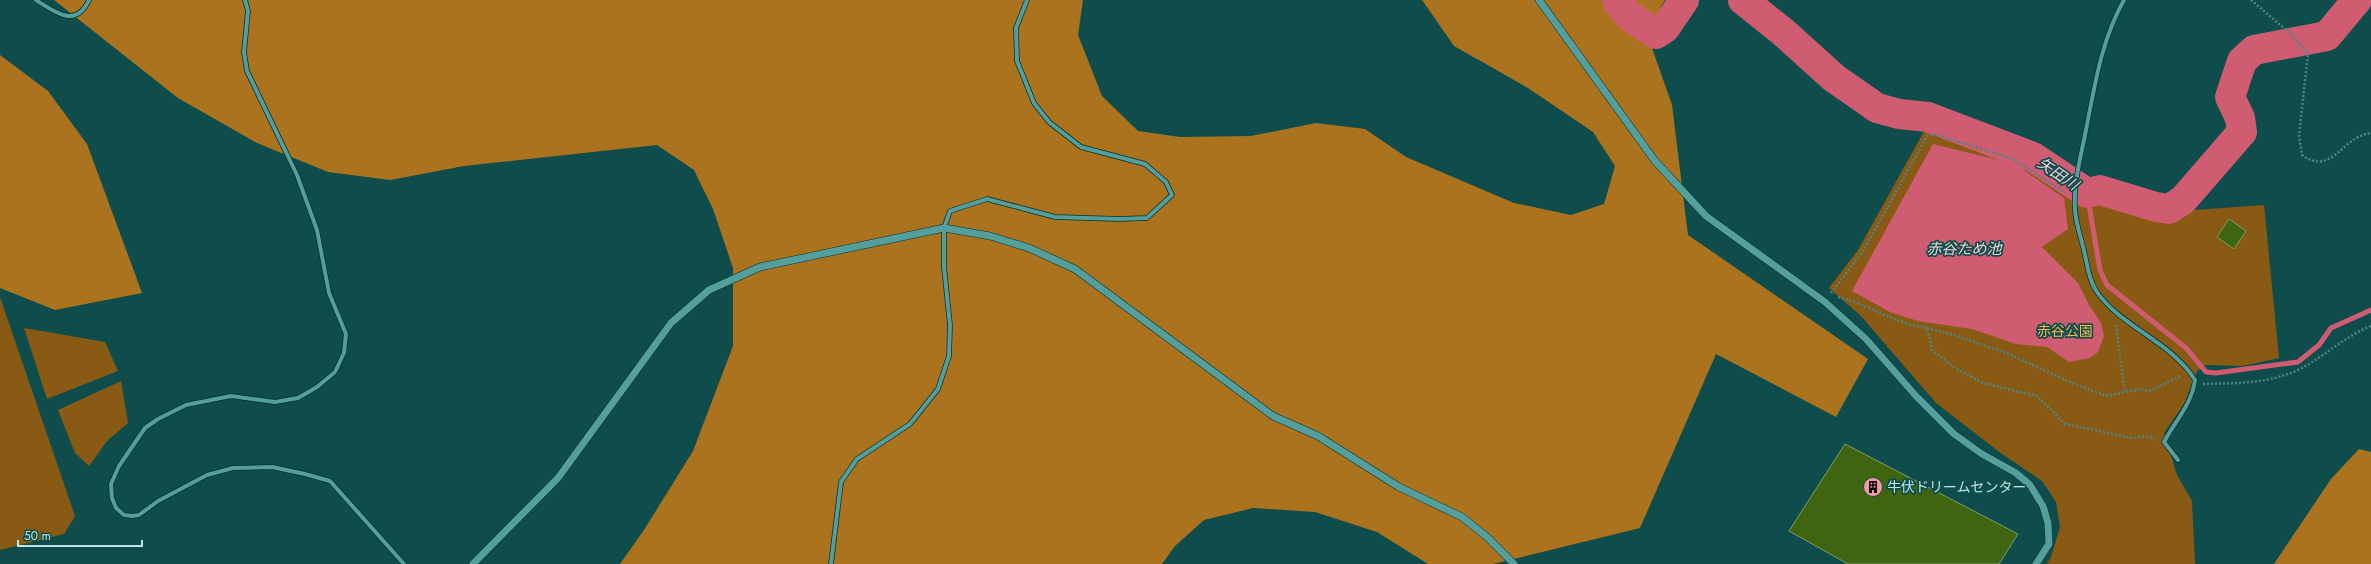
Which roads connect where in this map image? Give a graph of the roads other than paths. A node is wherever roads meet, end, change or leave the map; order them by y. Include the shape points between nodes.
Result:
1 (36, 0) edge
2 (89, 0) edge
3 (245, 0) edge
4 (1027, 0) edge
5 (1539, 0) edge
6 (2124, 0) edge
7 (944, 228) junction
8 (2178, 460) dead end
9 (404, 564) edge
10 (473, 564) edge
11 (830, 564) edge
12 (1514, 564) edge
13 (2036, 564) edge

1 - 2 street via 57,14 71,17 82,11
3 - 9 street via 248,11 244,52 247,71 297,175 317,230 329,293 346,334 344,353 335,372 298,398 275,402 231,396 186,405 158,419 145,428 119,466 111,484 112,498 116,508 124,515 132,516 207,475 233,468 272,467 305,474 330,481
4 - 7 street via 1016,28 1017,62 1034,103 1049,122 1081,147 1145,164 1166,182 1172,195 1147,218 1119,219 1055,217 987,199 950,211
5 - 13 street via 1655,161 1706,216 1825,302 1866,339 1916,396 1954,434 1982,454 2016,473 2030,485 2043,506 2048,523 2049,544
6 - 8 street via 2113,20 2100,55 2079,163 2075,212 2089,278 2097,293 2167,351 2195,380 2188,406 2164,442
7 - 10 street via 760,267 709,290 671,323 558,478
7 - 11 street via 944,267 950,332 949,356 938,389 910,424 857,459 842,482
7 - 12 street via 990,236 1030,248 1075,269 1273,416 1318,436 1398,487 1462,517

